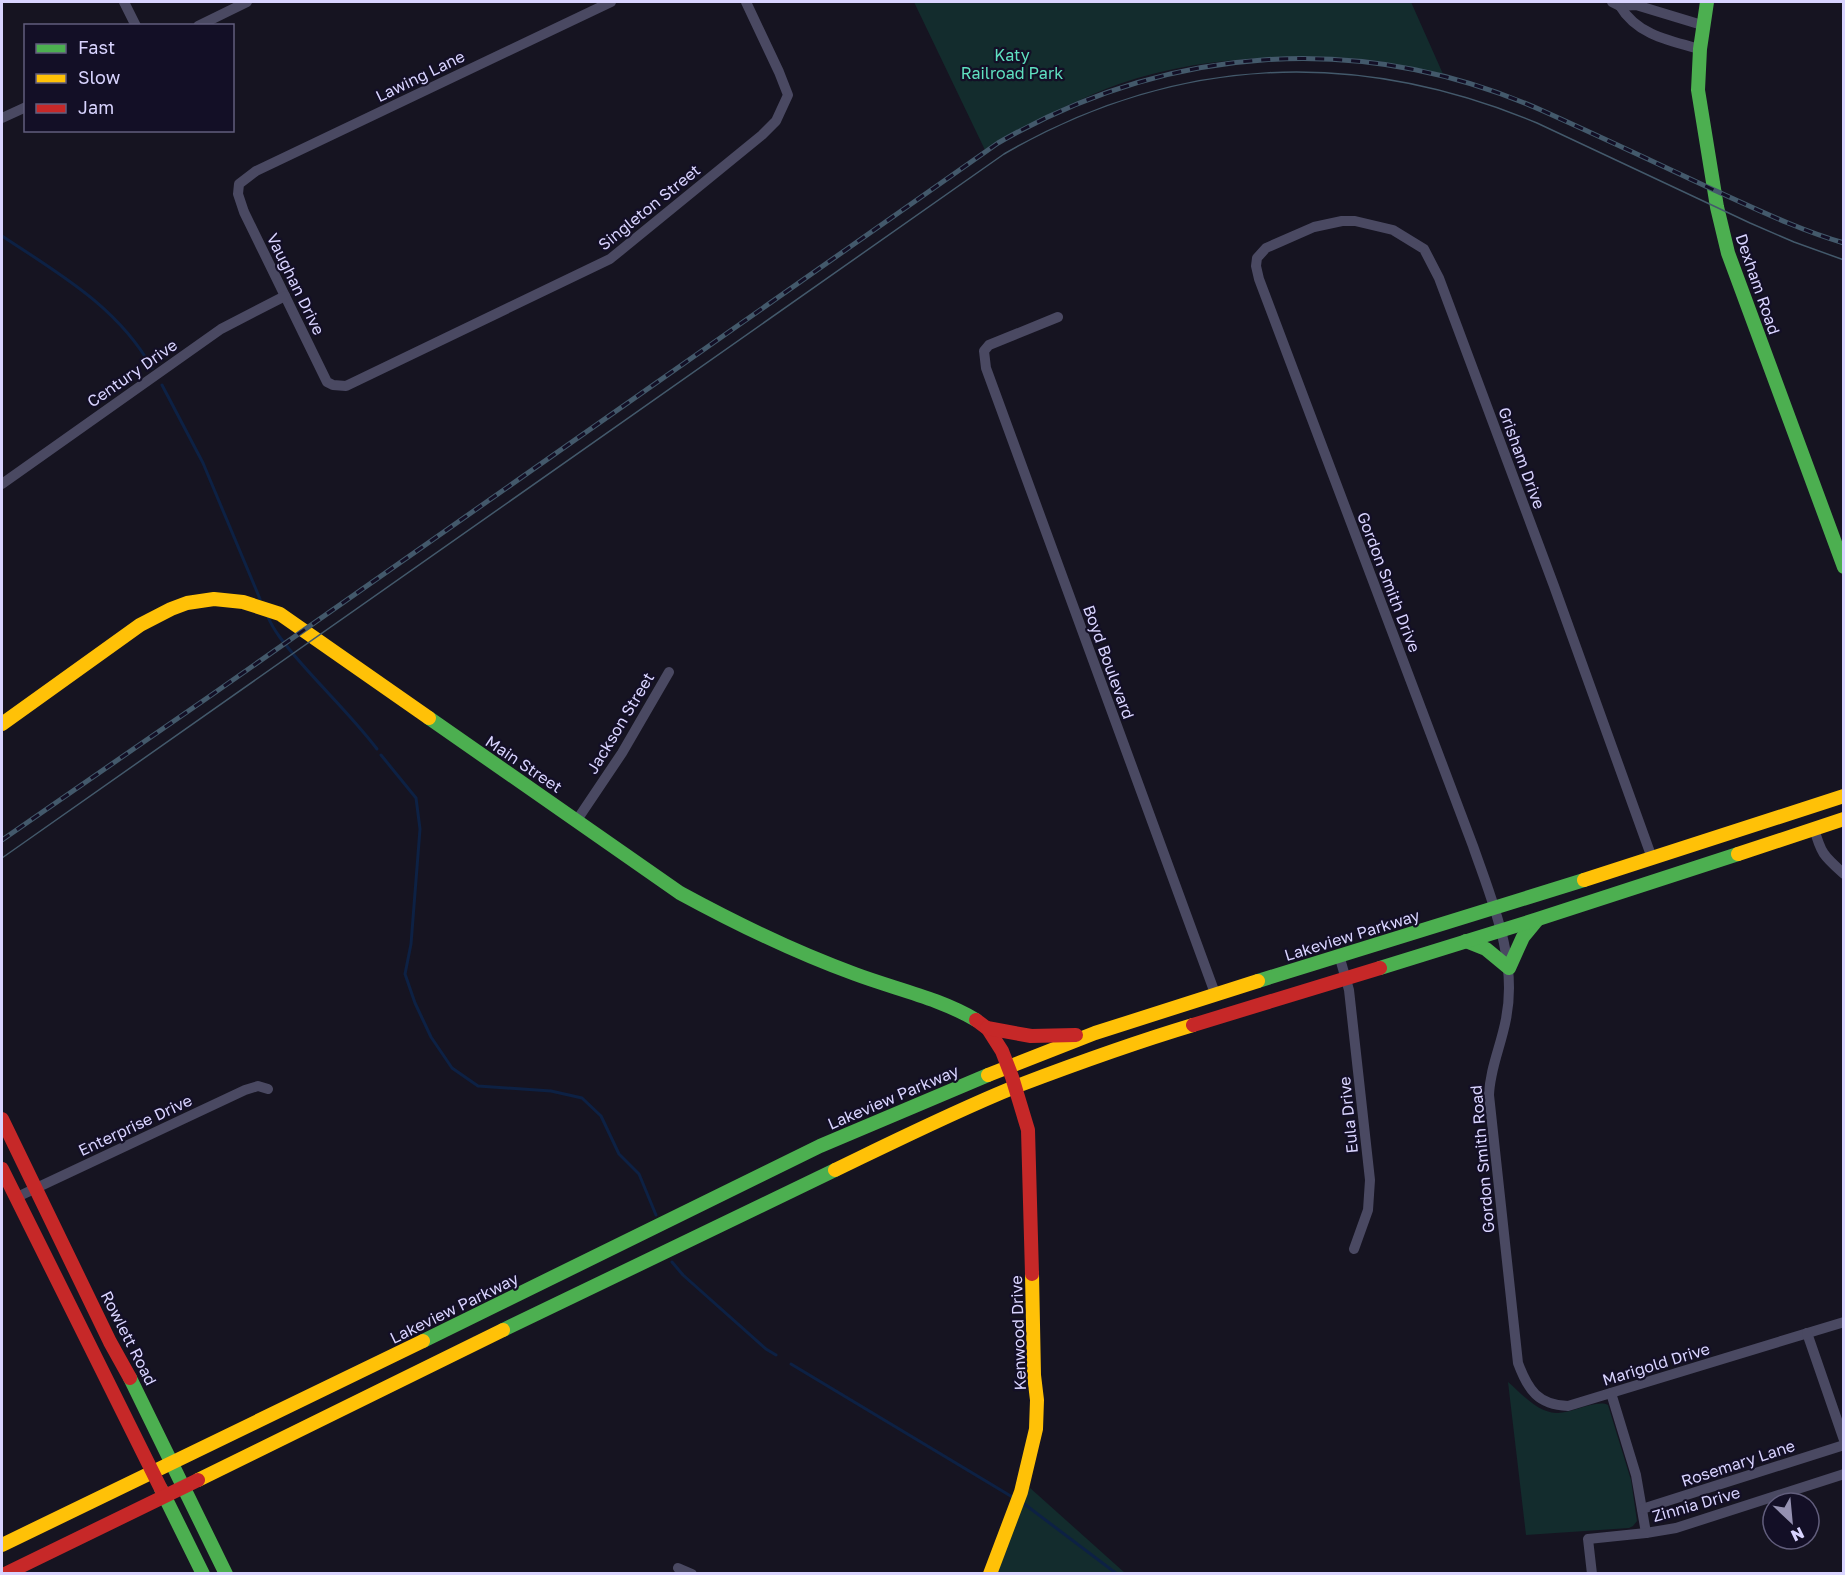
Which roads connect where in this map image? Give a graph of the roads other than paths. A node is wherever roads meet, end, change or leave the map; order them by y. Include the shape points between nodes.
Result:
1 (124, 2) edge
2 (247, 2) edge
3 (611, 2) edge
4 (746, 2) edge
5 (1707, 2) edge
6 (1616, 4) edge
7 (134, 24) edge
8 (202, 24) edge
9 (1702, 25) junction
10 (1700, 49) junction
11 (24, 108) edge
12 (2, 118) edge
13 (243, 179) joint
14 (1256, 266) joint
15 (285, 296) junction
16 (1058, 317) dead end
17 (346, 386) joint
18 (2, 484) edge
19 (1844, 567) edge
20 (669, 672) dead end
21 (2, 724) edge
22 (1844, 796) edge
23 (1844, 819) edge
24 (578, 820) junction
25 (1814, 828) junction
26 (1652, 858) junction
27 (1844, 874) edge
28 (1659, 879) junction
29 (1494, 909) junction
30 (1538, 919) junction
31 (1501, 931) junction
32 (1466, 941) junction
33 (1340, 955) junction
34 (1509, 968) junction
35 (1347, 977) junction
36 (1216, 996) junction
37 (1232, 1013) junction
38 (1217, 1018) junction
39 (987, 1028) junction
40 (1095, 1033) junction
41 (1008, 1067) junction
42 (1015, 1087) junction
43 (268, 1089) dead end
44 (2, 1119) edge
45 (2, 1169) edge
46 (755, 1179) junction
47 (36, 1188) junction
48 (15, 1198) junction
49 (767, 1203) junction
50 (1354, 1249) dead end
51 (557, 1276) junction
52 (568, 1299) junction
53 (1844, 1322) edge
54 (1807, 1333) junction
55 (1515, 1339) joint
56 (389, 1358) junction
57 (401, 1379) junction
58 (1611, 1394) junction
59 (1844, 1440) edge
60 (1844, 1445) edge
61 (173, 1463) junction
62 (153, 1472) junction
63 (1844, 1473) edge
64 (183, 1486) junction
65 (164, 1496) junction
66 (1642, 1509) junction
67 (1646, 1533) junction
68 (2, 1545) edge
69 (678, 1568) dead end
70 (5, 1574) edge
71 (203, 1574) edge
72 (226, 1574) edge
73 (692, 1574) edge
74 (990, 1574) edge
75 (1592, 1574) edge

1 - 7 street
2 - 8 street
3 - 13 street, Lawing Lane
4 - 17 street, Singleton Street via 788,95 776,121 762,135 610,259
5 - 9 main road, Dexham Road
6 - 9 street via 1636,5
6 - 10 street via 1635,25 1659,38
9 - 10 main road, Dexham Road
10 - 19 main road, Dexham Road via 1701,113 1728,253
11 - 12 street
13 - 15 street, Vaughan Drive via 238,188 239,199
14 - 26 street, Grisham Drive via 1257,258 1266,248 1314,227 1342,221 1393,230 1424,249 1451,310
14 - 29 street, Gordon Smith Drive
15 - 17 street, Vaughan Drive via 327,382
15 - 18 street, Century Drive via 221,329
16 - 36 street, Boyd Boulevard via 996,341 984,351 986,368
20 - 24 street, Jackson Street
21 - 24 main road, Main Street via 157,616 205,600 243,602 280,614
22 - 26 main road, Lakeview Parkway
23 - 25 main road
24 - 39 main road, Main Street via 680,893 748,931 933,1001 974,1018
25 - 27 street via 1825,858
25 - 28 main road
26 - 28 main road
26 - 29 main road, Lakeview Parkway
28 - 30 main road
29 - 31 street, Gordon Smith Road
29 - 33 main road, Lakeview Parkway
30 - 31 main road
30 - 34 main road via 1523,937
31 - 32 main road
31 - 34 street, Gordon Smith Road
32 - 34 main road via 1486,949
32 - 35 main road
33 - 35 street, Eula Drive
33 - 36 main road, Lakeview Parkway
34 - 55 street, Gordon Smith Road via 1506,1019 1490,1075 1489,1095
35 - 37 main road
35 - 50 street, Eula Drive via 1370,1180 1368,1210
36 - 37 main road
36 - 38 main road
36 - 40 main road, Lakeview Parkway
37 - 38 main road
38 - 42 main road via 1108,1052
39 - 40 main road via 1026,1037
39 - 41 main road
40 - 41 main road, Lakeview Parkway
41 - 42 main road
41 - 46 main road, Lakeview Parkway via 842,1137
42 - 49 main road
42 - 74 main road, Kenwood Drive via 1028,1130 1038,1407 1022,1484
43 - 47 street, Enterprise Drive via 258,1086 245,1090
44 - 47 main road, Rowlett Road
45 - 48 main road
46 - 49 main road
46 - 51 main road, Lakeview Parkway
47 - 48 street, Enterprise Drive
47 - 61 main road, Rowlett Road
48 - 62 main road
49 - 52 main road
51 - 52 main road
51 - 56 main road, Lakeview Parkway
52 - 57 main road
53 - 54 street, Marigold Drive
54 - 58 street, Marigold Drive
54 - 59 street
55 - 58 street, Marigold Drive via 1523,1375 1542,1401 1568,1406
56 - 57 main road
56 - 61 main road, Lakeview Parkway
57 - 64 main road
58 - 66 street via 1636,1475
60 - 66 street, Rosemary Lane
61 - 62 main road, Lakeview Parkway
61 - 64 main road, Rowlett Road
62 - 65 main road
62 - 68 main road, Lakeview Parkway
63 - 67 street, Zinnia Drive via 1676,1528
64 - 65 main road
64 - 72 main road, Rowlett Road
65 - 70 main road
65 - 71 main road
66 - 67 street
67 - 75 street, Zinnia Drive via 1588,1539
69 - 73 street

